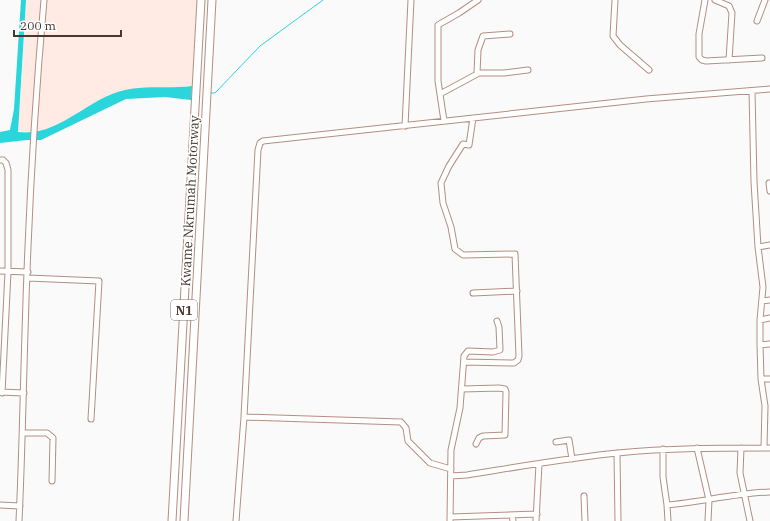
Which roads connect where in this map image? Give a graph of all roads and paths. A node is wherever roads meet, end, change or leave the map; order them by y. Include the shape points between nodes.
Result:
1 (44, 0) edge
2 (201, 0) edge
3 (212, 0) edge
4 (411, 0) edge
5 (478, 0) edge
6 (615, 0) edge
7 (705, 0) edge
8 (715, 0) edge
9 (765, 0) edge
10 (757, 21) dead end
11 (510, 34) dead end
12 (762, 58) dead end
13 (729, 60) junction
14 (528, 70) dead end
15 (649, 70) dead end
16 (477, 74) junction
17 (770, 89) edge
18 (752, 90) junction
19 (440, 94) junction
20 (473, 118) junction
21 (444, 121) junction
22 (404, 126) junction
23 (0, 160) edge
24 (769, 183) edge
25 (770, 191) edge
26 (770, 245) edge
27 (758, 247) junction
28 (0, 271) edge
29 (8, 272) junction
30 (28, 275) junction
31 (517, 291) junction
32 (473, 293) dead end
33 (770, 300) edge
34 (762, 301) junction
35 (770, 318) edge
36 (760, 320) junction
37 (497, 321) dead end
38 (770, 344) edge
39 (760, 345) junction
40 (464, 362) junction
41 (770, 378) edge
42 (761, 379) junction
43 (462, 389) junction
44 (1, 392) edge
45 (24, 393) junction
46 (768, 406) edge
47 (244, 417) junction
48 (91, 419) dead end
49 (23, 433) junction
50 (556, 442) dead end
51 (476, 444) dead end
52 (697, 448) junction
53 (741, 448) junction
54 (767, 448) edge
55 (663, 449) junction
56 (617, 453) junction
57 (572, 458) junction
58 (538, 464) junction
59 (451, 469) junction
60 (451, 476) junction
61 (52, 481) dead end
62 (770, 492) edge
63 (744, 494) junction
64 (584, 496) dead end
65 (710, 500) junction
66 (0, 505) edge
67 (667, 505) junction
68 (20, 506) junction
69 (536, 514) junction
70 (512, 515) junction
71 (493, 518) edge
72 (450, 519) edge
73 (19, 521) edge
74 (172, 521) edge
75 (184, 521) edge
76 (236, 521) edge
77 (513, 521) edge
78 (536, 521) edge
79 (585, 521) edge
80 (618, 521) edge
81 (668, 521) edge
82 (708, 521) edge
83 (750, 521) edge

1 - 30 street
2 - 74 highway, Kwame Nkrumah Motorway / N1
3 - 75 highway, Kwame Nkrumah Motorway / N1
4 - 22 street
5 - 19 street via 438,25
6 - 15 street via 613,36
7 - 13 street via 699,34 699,57 706,61
8 - 13 street via 729,6 732,13
9 - 10 street
11 - 16 street via 483,36 478,50
12 - 13 street
14 - 16 street
16 - 19 street
17 - 18 street
18 - 20 street
18 - 27 street
19 - 21 street
20 - 21 street
20 - 31 street via 470,145 463,144 441,183 443,203 455,249 463,255 515,254
21 - 22 street
22 - 47 street via 266,140 260,143
23 - 29 street via 6,163 8,170
24 - 25 street
26 - 27 street
27 - 34 street via 763,287
28 - 29 street
29 - 30 street
29 - 44 street
30 - 45 street
30 - 48 street via 99,281
31 - 32 street
31 - 40 street via 518,360 514,363
33 - 34 street
34 - 36 street
35 - 36 street
36 - 39 street
37 - 40 street via 500,350 468,350
38 - 39 street
39 - 42 street
40 - 43 street
41 - 42 street
42 - 46 street
43 - 51 street via 499,388 506,392 505,435 483,436
43 - 59 street via 452,442
44 - 45 street
45 - 49 street
46 - 54 street
47 - 59 street via 401,422 406,428 408,441 430,463
47 - 76 street
49 - 61 street via 47,433 53,438
49 - 68 street
50 - 57 street via 569,440
52 - 53 street
52 - 55 street
52 - 65 street
53 - 54 street
53 - 63 street via 740,473
55 - 56 street
55 - 67 street
56 - 57 street
56 - 80 street
57 - 58 street
58 - 60 street
58 - 69 street
59 - 60 street
60 - 72 street
62 - 63 street
63 - 65 street
63 - 83 street
64 - 79 street
65 - 67 street
65 - 82 street
66 - 68 street
67 - 81 street
68 - 73 street
69 - 70 street
69 - 78 street
70 - 71 street
70 - 77 street
71 - 72 street

